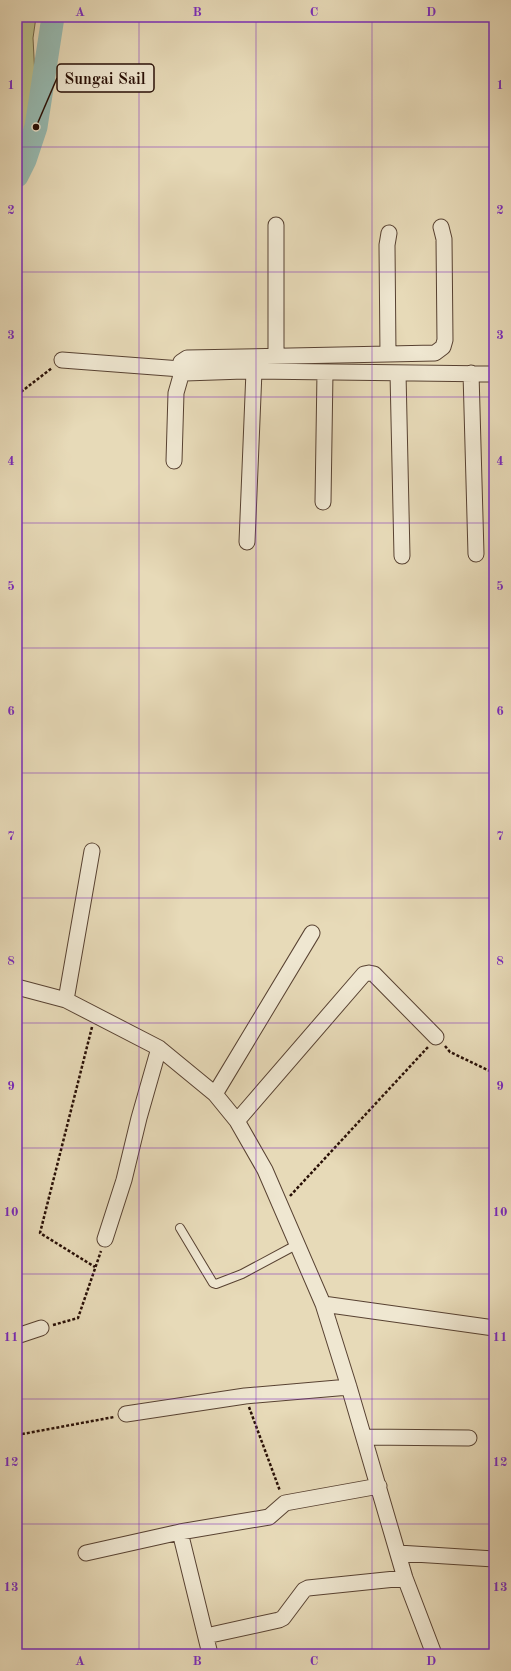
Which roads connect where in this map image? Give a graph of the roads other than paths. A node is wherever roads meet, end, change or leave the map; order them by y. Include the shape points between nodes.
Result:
1 (276, 225) dead end
2 (441, 227) dead end
3 (389, 233) dead end
4 (388, 354) junction
5 (276, 356) junction
6 (62, 360) road end
7 (181, 370) junction
8 (254, 371) junction
9 (325, 372) junction
10 (398, 373) junction
11 (471, 373) junction
12 (494, 374) edge
13 (174, 461) dead end
14 (323, 502) dead end
15 (247, 542) dead end
16 (476, 554) dead end
17 (402, 556) dead end
18 (92, 851) dead end
19 (312, 933) dead end
20 (17, 987) edge
21 (66, 1000) junction
22 (436, 1037) road end
23 (159, 1048) junction
24 (215, 1094) junction
25 (237, 1121) junction
26 (180, 1228) dead end
27 (105, 1239) road end
28 (298, 1244) junction
29 (323, 1304) junction
30 (41, 1328) road end
31 (494, 1328) edge
32 (17, 1336) edge
33 (350, 1387) junction
34 (126, 1414) road end
35 (364, 1437) junction
36 (469, 1438) dead end
37 (379, 1486) junction
38 (180, 1532) junction
39 (86, 1553) dead end
40 (398, 1554) junction
41 (494, 1559) edge
42 (404, 1578) junction
43 (206, 1636) junction
44 (210, 1654) edge
45 (434, 1654) edge

1 - 5 street
2 - 4 street via 444,239 443,347 435,353
3 - 4 street
4 - 5 street
5 - 7 street via 187,358 181,362
6 - 7 street
7 - 8 street
7 - 13 street via 176,393
8 - 9 street
8 - 15 street
9 - 10 street
9 - 14 street
10 - 11 street
10 - 17 street
11 - 12 street
11 - 16 street
18 - 21 street
19 - 24 street
20 - 21 street
21 - 23 street
22 - 25 street via 374,974 364,974
23 - 24 street
23 - 27 street via 124,1180
24 - 25 street
25 - 28 street via 266,1170
26 - 28 lane via 216,1284 242,1274
28 - 29 street
29 - 31 street
29 - 33 street
30 - 32 street
33 - 34 street via 245,1396
33 - 35 street
35 - 36 street
35 - 37 street
37 - 38 street via 284,1503 268,1517
37 - 40 street
38 - 39 street
38 - 43 street
40 - 41 street
40 - 42 street
42 - 43 street via 308,1588 279,1620
42 - 45 street
43 - 44 street

